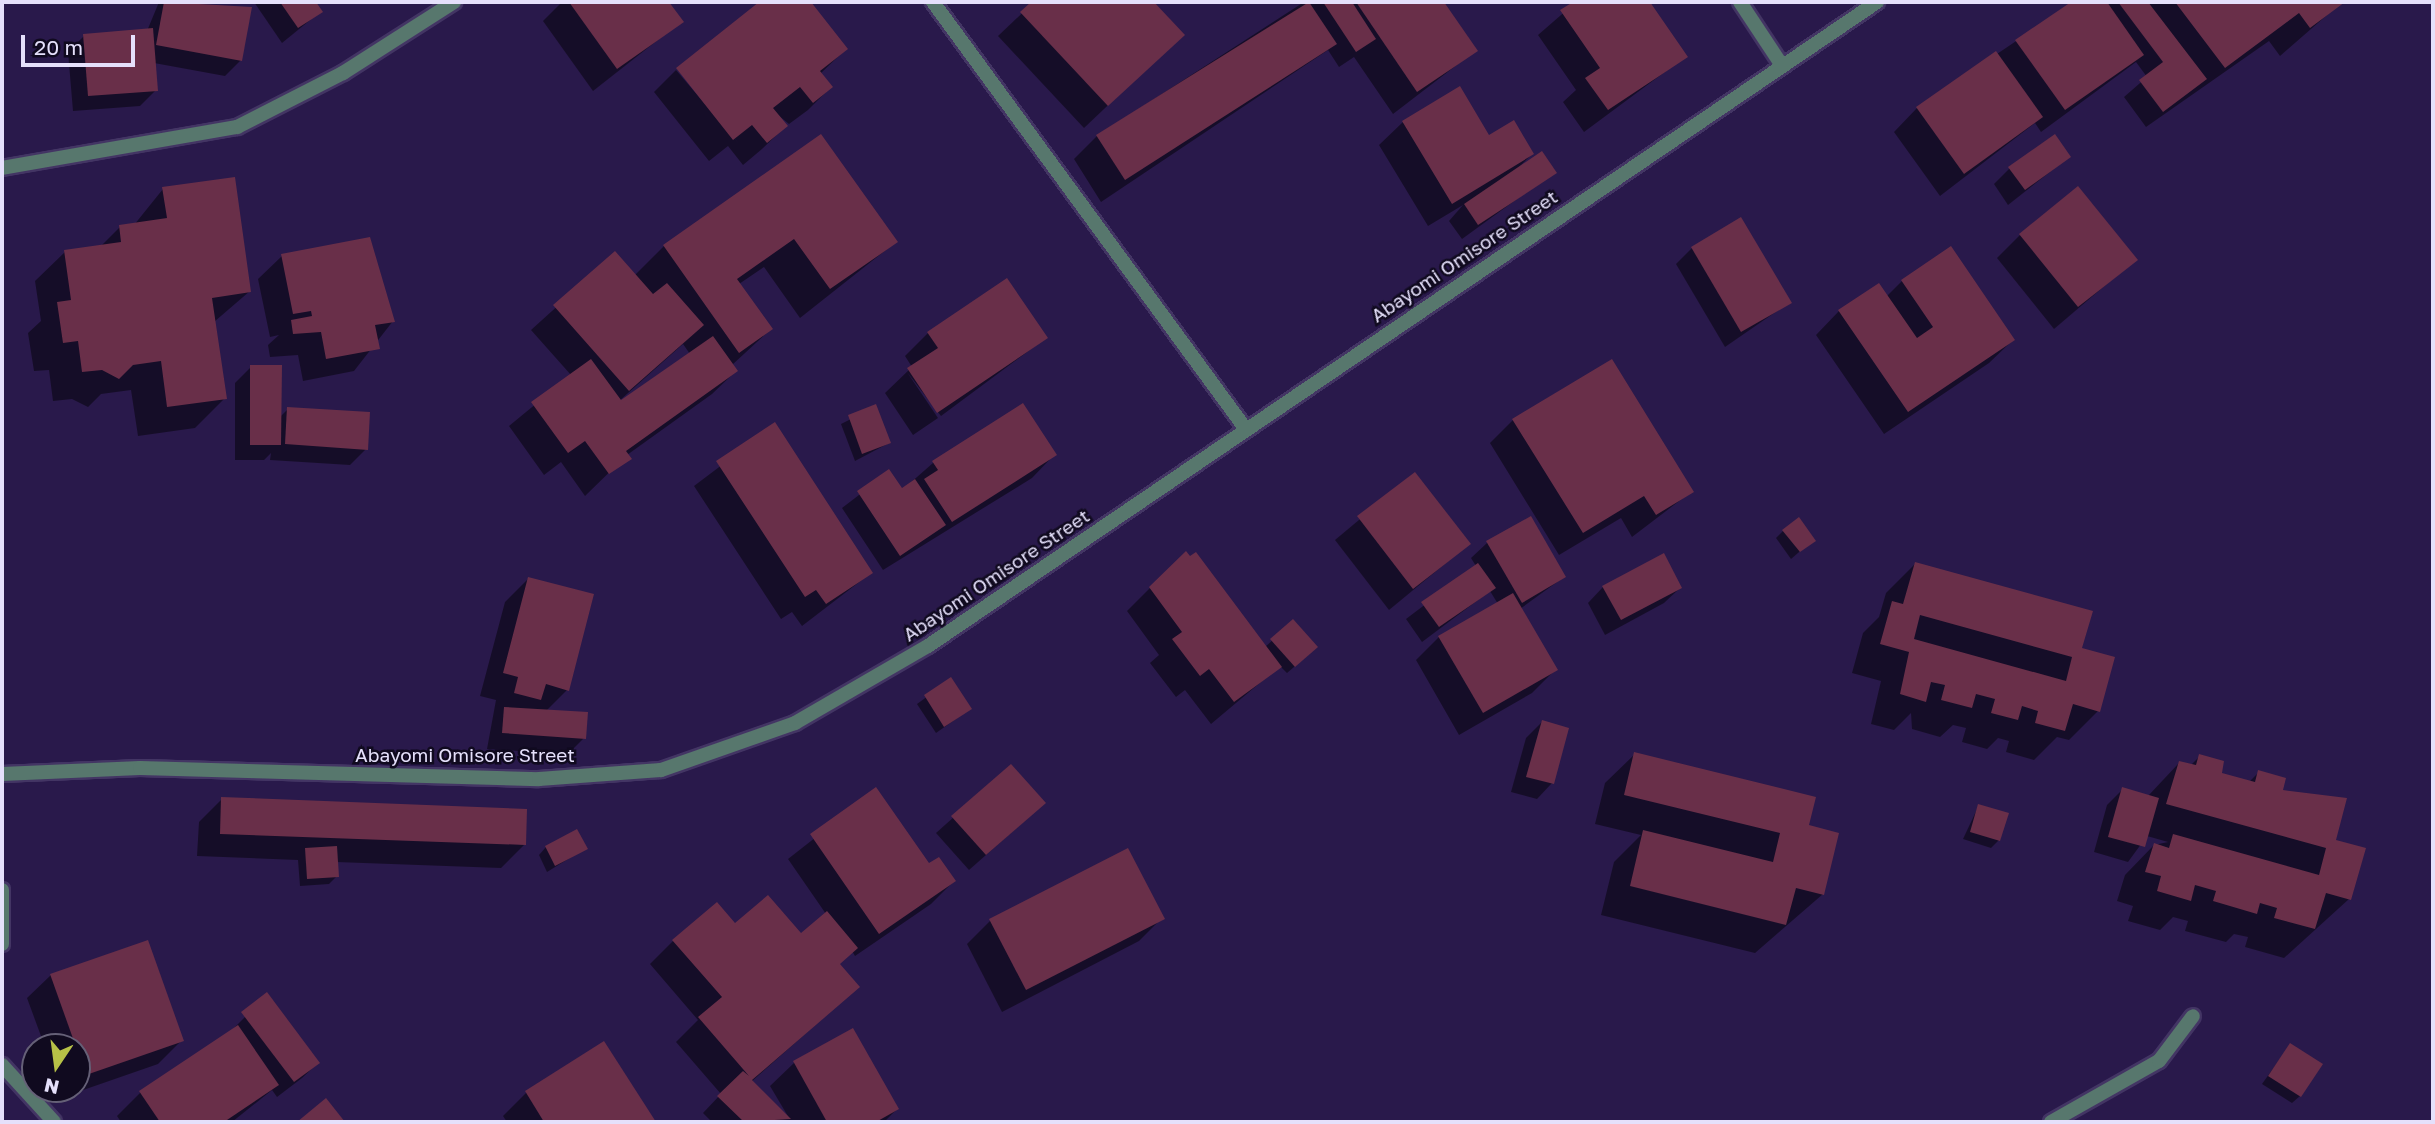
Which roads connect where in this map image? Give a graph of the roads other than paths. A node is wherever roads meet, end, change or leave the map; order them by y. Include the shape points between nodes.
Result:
1 (454, 2) edge
2 (933, 2) edge
3 (1740, 2) edge
4 (1877, 2) edge
5 (1782, 64) junction
6 (2, 168) edge
7 (1245, 428) junction
8 (2, 774) edge
9 (2, 890) edge
10 (2, 944) edge
11 (2193, 1016) dead end
12 (2, 1065) edge
13 (54, 1122) edge
14 (2051, 1122) edge

1 - 6 street via 343,73 237,127
2 - 7 street
3 - 5 street
4 - 5 street, Abayomi Omisore Street
5 - 7 street, Abayomi Omisore Street
7 - 8 street, Abayomi Omisore Street via 928,646 807,716 661,770 539,779 139,768
9 - 10 street
11 - 14 street via 2159,1061
12 - 13 street

